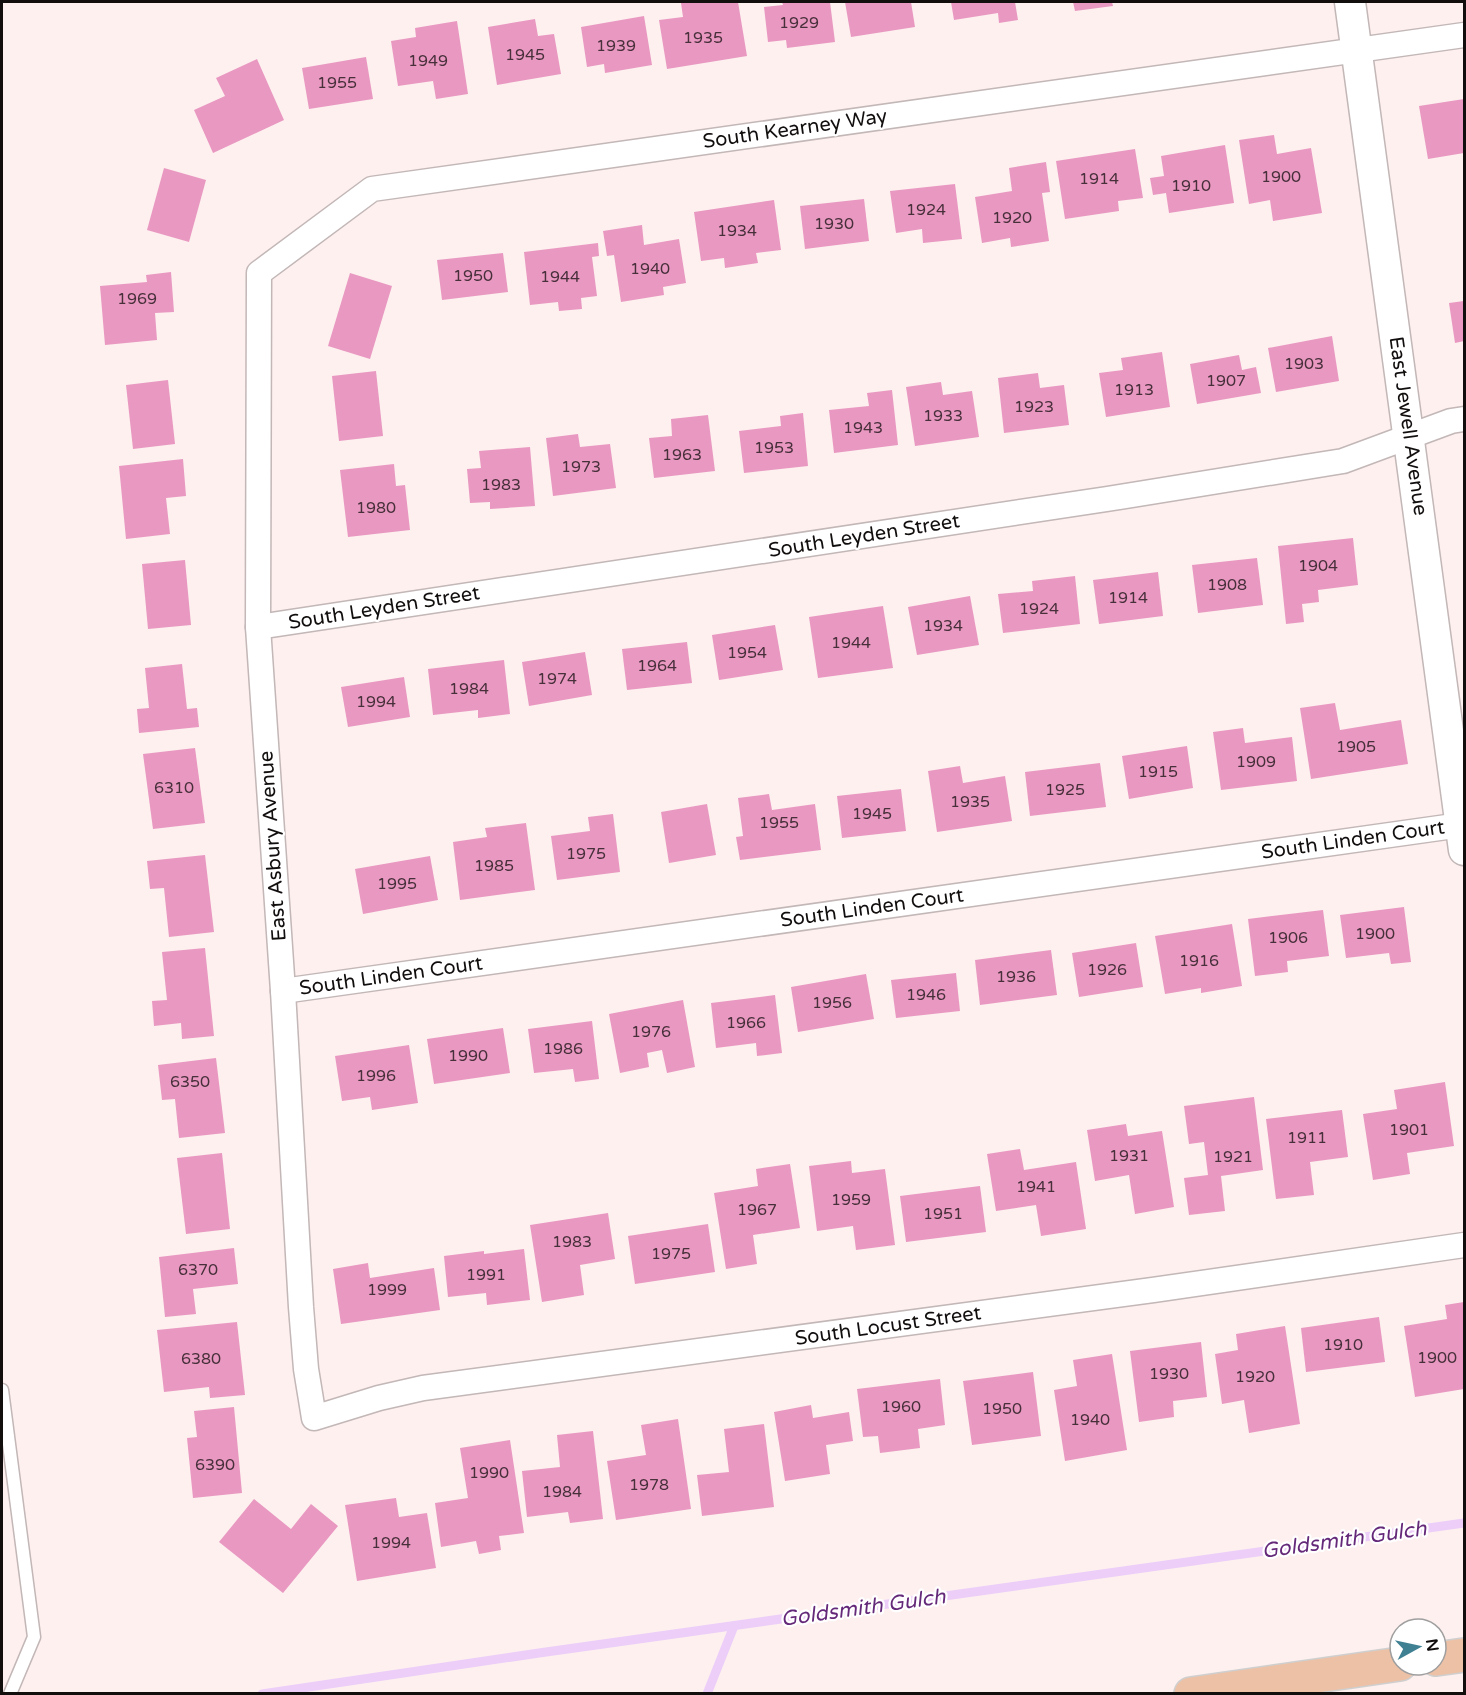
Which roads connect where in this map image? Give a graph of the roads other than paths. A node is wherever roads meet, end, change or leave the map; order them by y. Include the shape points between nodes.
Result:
1 (1350, 2) edge
2 (1464, 35) edge
3 (1358, 49) junction
4 (259, 273) joint
5 (1464, 419) edge
6 (1409, 438) junction
7 (258, 627) junction
8 (1463, 833) edge
9 (283, 991) junction
10 (1464, 1245) edge
11 (2, 1390) edge
12 (314, 1418) joint
13 (4, 1438) edge
14 (1464, 1655) edge
15 (1448, 1657) edge
16 (1388, 1666) edge
17 (10, 1694) edge
18 (1191, 1694) edge

1 - 3 street, East Jewell Avenue
2 - 3 street, South Kearney Way
3 - 4 street, South Kearney Way via 372,189
3 - 6 street, East Jewell Avenue
4 - 7 street, East Asbury Avenue
5 - 6 street, South Leyden Street
6 - 7 street, South Leyden Street via 1331,463
6 - 8 street, East Jewell Avenue
7 - 9 street, East Asbury Avenue
8 - 9 street, South Linden Court
9 - 12 street, East Asbury Avenue via 301,1307
10 - 12 street, South Locust Street via 423,1388
11 - 13 lane
13 - 17 lane via 34,1637
14 - 15 main road
16 - 18 main road

